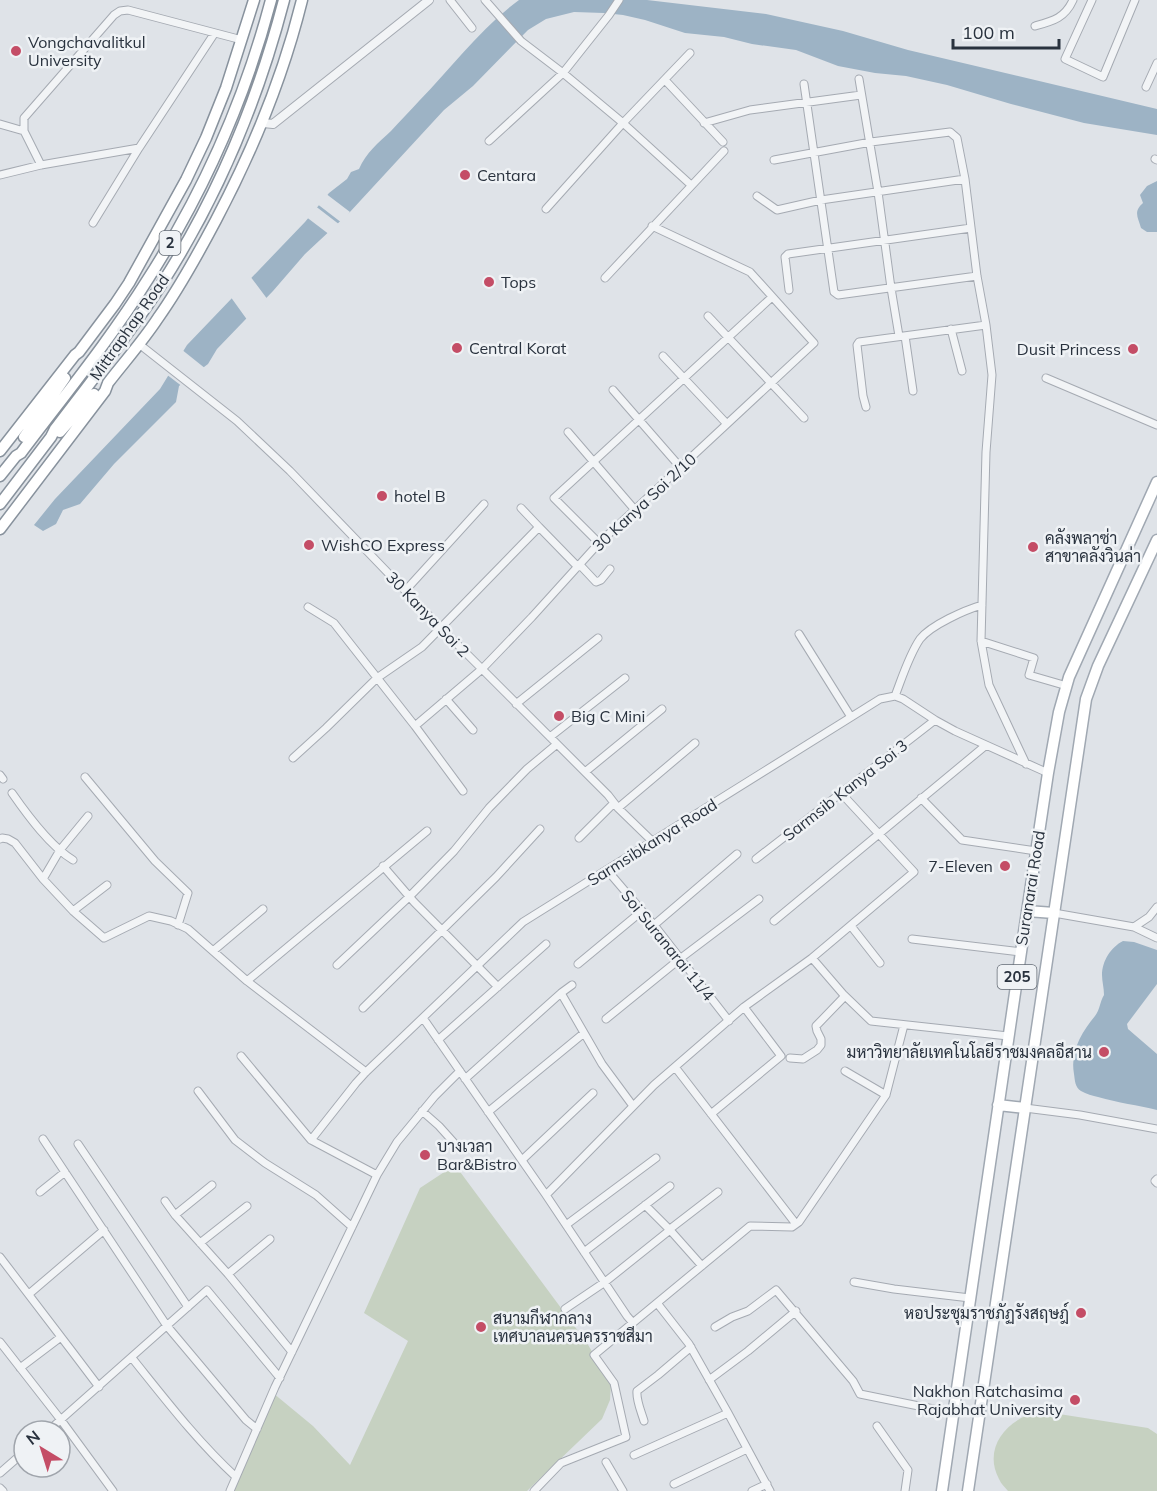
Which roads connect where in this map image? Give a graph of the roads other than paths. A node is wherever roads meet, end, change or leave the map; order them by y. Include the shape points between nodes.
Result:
1 (254, 0) edge
2 (271, 0) edge
3 (284, 0) edge
4 (302, 0) edge
5 (429, 0) edge
6 (450, 0) edge
7 (485, 0) edge
8 (619, 0) edge
9 (1073, 0) edge
10 (1092, 0) edge
11 (1135, 0) edge
12 (1035, 26) dead end
13 (472, 28) dead end
14 (214, 34) junction
15 (242, 40) junction
16 (690, 53) dead end
17 (1157, 63) edge
18 (563, 73) junction
19 (665, 80) junction
20 (859, 80) dead end
21 (804, 84) dead end
22 (1146, 87) dead end
23 (861, 95) junction
24 (806, 102) junction
25 (263, 123) junction
26 (623, 123) junction
27 (704, 123) junction
28 (0, 124) edge
29 (24, 131) junction
30 (489, 141) dead end
31 (723, 142) dead end
32 (871, 142) junction
33 (139, 148) junction
34 (724, 151) dead end
35 (813, 152) junction
36 (774, 160) dead end
37 (41, 165) junction
38 (0, 175) edge
39 (965, 179) junction
40 (692, 185) junction
41 (878, 192) junction
42 (757, 196) dead end
43 (821, 200) junction
44 (546, 209) dead end
45 (93, 224) dead end
46 (652, 226) junction
47 (971, 228) junction
48 (885, 240) junction
49 (828, 248) junction
50 (977, 276) junction
51 (605, 278) dead end
52 (891, 288) junction
53 (789, 290) dead end
54 (772, 297) junction
55 (708, 316) dead end
56 (986, 325) junction
57 (951, 329) junction
58 (902, 336) junction
59 (728, 338) junction
60 (139, 344) junction
61 (79, 352) junction
62 (663, 356) dead end
63 (962, 371) dead end
64 (684, 378) junction
65 (1046, 378) dead end
66 (108, 383) junction
67 (771, 383) junction
68 (613, 390) dead end
69 (913, 391) dead end
70 (866, 407) dead end
71 (804, 418) dead end
72 (640, 419) junction
73 (727, 424) junction
74 (1157, 425) edge
75 (568, 432) dead end
76 (51, 437) junction
77 (0, 451) edge
78 (16, 456) junction
79 (594, 462) junction
80 (681, 468) junction
81 (0, 476) edge
82 (1157, 482) edge
83 (0, 504) edge
84 (484, 504) dead end
85 (521, 508) dead end
86 (635, 510) junction
87 (539, 526) junction
88 (0, 529) edge
89 (1157, 540) edge
90 (599, 543) junction
91 (579, 566) junction
92 (610, 569) dead end
93 (405, 591) junction
94 (982, 605) junction
95 (308, 607) dead end
96 (441, 628) junction
97 (799, 634) dead end
98 (598, 638) dead end
99 (981, 641) junction
100 (482, 669) junction
101 (377, 678) junction
102 (625, 678) dead end
103 (1067, 686) junction
104 (895, 696) junction
105 (446, 699) junction
106 (516, 704) junction
107 (662, 709) dead end
108 (851, 717) junction
109 (935, 720) junction
110 (415, 726) junction
111 (473, 730) dead end
112 (550, 737) junction
113 (695, 743) dead end
114 (557, 744) junction
115 (985, 746) junction
116 (293, 758) dead end
117 (1026, 764) junction
118 (585, 772) junction
119 (1048, 773) junction
120 (85, 777) dead end
121 (463, 791) dead end
122 (12, 793) dead end
123 (841, 793) junction
124 (921, 798) junction
125 (616, 806) junction
126 (88, 816) dead end
127 (540, 829) dead end
128 (427, 831) dead end
129 (879, 834) junction
130 (579, 838) dead end
131 (0, 839) edge
132 (652, 841) junction
133 (60, 850) junction
134 (1036, 851) junction
135 (737, 854) dead end
136 (756, 859) dead end
137 (73, 860) dead end
138 (383, 867) junction
139 (607, 870) junction
140 (43, 879) junction
141 (107, 885) dead end
142 (409, 897) junction
143 (759, 899) dead end
144 (1157, 907) edge
145 (263, 909) dead end
146 (642, 910) junction
147 (73, 911) junction
148 (1027, 911) junction
149 (1054, 913) junction
150 (774, 921) dead end
151 (654, 924) junction
152 (178, 925) junction
153 (851, 926) junction
154 (1134, 927) junction
155 (442, 930) junction
156 (1157, 938) edge
157 (912, 939) dead end
158 (546, 944) dead end
159 (213, 951) junction
160 (1021, 952) junction
161 (681, 958) junction
162 (812, 958) junction
163 (880, 963) dead end
164 (578, 964) dead end
165 (337, 965) dead end
166 (478, 966) junction
167 (248, 981) junction
168 (572, 985) dead end
169 (498, 987) junction
170 (561, 993) junction
171 (845, 996) junction
172 (744, 1007) junction
173 (363, 1008) dead end
174 (423, 1018) junction
175 (606, 1019) dead end
176 (729, 1021) junction
177 (904, 1025) junction
178 (584, 1033) junction
179 (1008, 1036) junction
180 (438, 1040) junction
181 (241, 1056) dead end
182 (790, 1058) dead end
183 (675, 1067) junction
184 (460, 1071) junction
185 (845, 1071) dead end
186 (366, 1072) junction
187 (465, 1078) junction
188 (198, 1091) dead end
189 (593, 1093) dead end
190 (886, 1095) junction
191 (998, 1105) junction
192 (633, 1106) junction
193 (1025, 1108) junction
194 (422, 1111) junction
195 (488, 1112) junction
196 (711, 1114) junction
197 (1157, 1129) edge
198 (43, 1140) dead end
199 (311, 1140) junction
200 (78, 1144) dead end
201 (456, 1145) dead end
202 (656, 1158) dead end
203 (522, 1160) junction
204 (65, 1172) junction
205 (377, 1175) junction
206 (212, 1185) dead end
207 (670, 1186) dead end
208 (40, 1192) dead end
209 (718, 1192) dead end
210 (546, 1195) junction
211 (165, 1201) dead end
212 (645, 1205) junction
213 (247, 1206) dead end
214 (175, 1215) junction
215 (796, 1224) junction
216 (566, 1225) junction
217 (352, 1227) junction
218 (104, 1230) junction
219 (670, 1230) junction
220 (270, 1239) dead end
221 (200, 1243) junction
222 (584, 1252) junction
223 (0, 1257) edge
224 (3, 1265) edge
225 (702, 1266) junction
226 (228, 1274) junction
227 (604, 1282) junction
228 (854, 1282) dead end
229 (29, 1294) junction
230 (970, 1298) junction
231 (657, 1303) junction
232 (188, 1307) junction
233 (565, 1309) dead end
234 (796, 1311) junction
235 (633, 1323) junction
236 (167, 1326) junction
237 (715, 1326) dead end
238 (61, 1337) junction
239 (0, 1342) edge
240 (691, 1347) junction
241 (292, 1352) junction
242 (132, 1358) junction
243 (20, 1368) junction
244 (280, 1378) junction
245 (710, 1380) junction
246 (99, 1387) junction
247 (728, 1413) junction
248 (954, 1413) junction
249 (60, 1419) edge
250 (62, 1419) edge
251 (644, 1421) dead end
252 (877, 1426) dead end
253 (257, 1429) junction
254 (72, 1435) edge
255 (747, 1449) junction
256 (634, 1455) dead end
257 (12, 1462) edge
258 (606, 1462) dead end
259 (0, 1473) edge
260 (970, 1473) junction
261 (236, 1477) junction
262 (674, 1484) dead end
263 (769, 1488) edge
264 (943, 1489) edge
265 (112, 1491) edge
266 (230, 1491) edge
267 (534, 1491) edge
268 (623, 1491) edge
269 (752, 1491) edge
270 (905, 1491) edge
271 (961, 1491) edge
272 (968, 1491) edge

1 - 15 main road
2 - 78 main road, Mittraphap Road / 2 via 233,115 177,233 115,328
3 - 76 main road, Mittraphap Road / 2 via 266,63 221,177 161,285
4 - 25 main road
5 - 25 street via 273,124
6 - 13 street
7 - 18 street via 521,41
8 - 18 street
9 - 12 street via 1060,17
10 - 11 street via 1065,59 1103,77
14 - 15 street
14 - 29 street via 120,11 27,114
14 - 33 street
15 - 61 main road via 186,180 116,304
16 - 19 street
17 - 22 street
18 - 26 street
18 - 30 street
19 - 26 street
19 - 27 street
20 - 23 street
21 - 24 street
23 - 24 street
23 - 32 street
24 - 27 street via 750,110
24 - 35 street
25 - 60 main road via 198,255
26 - 40 street
26 - 44 street
27 - 31 street
28 - 29 street
29 - 37 street
32 - 35 street
32 - 39 street via 950,132 957,138
32 - 41 street
33 - 37 street
33 - 45 street
34 - 40 street
35 - 36 street
35 - 43 street
37 - 38 street
39 - 41 street
39 - 47 street
40 - 46 street
41 - 43 street
41 - 48 street
42 - 43 street via 777,210
43 - 49 street
46 - 51 street
46 - 54 street via 750,272
47 - 48 street
47 - 50 street
48 - 49 street
48 - 52 street
49 - 52 street via 836,294
49 - 53 street via 786,255
50 - 52 street
50 - 56 street
52 - 58 street
54 - 59 street
54 - 67 street, 30 Kanya Soi 2/10 via 814,343
55 - 59 street
56 - 57 street
56 - 94 street via 992,375
57 - 58 street
57 - 63 street
58 - 69 street
58 - 70 street via 858,343
59 - 64 street
59 - 67 street
60 - 66 main road
60 - 93 street, 30 Kanya Soi 2 via 237,421
61 - 77 main road
61 - 78 main road via 79,358 17,448
62 - 64 street
64 - 72 street
64 - 73 street
65 - 74 street
66 - 76 main road
66 - 88 main road
67 - 71 street
67 - 73 street, 30 Kanya Soi 2/10
68 - 72 street
72 - 79 street
72 - 80 street
73 - 80 street, 30 Kanya Soi 2/10
75 - 79 street
76 - 83 main road, Mittraphap Road / 2
78 - 81 main road, Mittraphap Road / 2
79 - 86 street
79 - 90 street via 554,498
80 - 86 street, 30 Kanya Soi 2/10
82 - 103 main road, Suranarai Road / 205
84 - 93 street
85 - 87 street
86 - 90 street, 30 Kanya Soi 2/10
87 - 91 street
87 - 96 street
89 - 149 main road, Suranarai Road / 205 via 1086,699
90 - 91 street, 30 Kanya Soi 2/10
91 - 92 street via 596,582
91 - 100 street, 30 Kanya Soi 2/10
93 - 96 street, 30 Kanya Soi 2
94 - 99 street
94 - 104 street via 965,610 922,637
95 - 101 street via 334,623
96 - 100 street, 30 Kanya Soi 2
96 - 101 street via 422,647
97 - 108 street
98 - 106 street
99 - 103 street via 1034,658 1029,675
99 - 117 street via 989,685
100 - 105 street, 30 Kanya Soi 2/10
100 - 106 street, 30 Kanya Soi 2
101 - 110 street
101 - 116 street
102 - 112 street
103 - 119 main road, Suranarai Road / 205
104 - 108 street, Sarmsibkanya Road via 880,699
104 - 109 street
105 - 110 street, 30 Kanya Soi 2/10
105 - 111 street
106 - 112 street, 30 Kanya Soi 2
107 - 118 street
108 - 132 street, Sarmsibkanya Road
109 - 115 street
109 - 123 street, Sarmsib Kanya Soi 3
110 - 121 street
112 - 114 street, 30 Kanya Soi 2
113 - 125 street
114 - 118 street, 30 Kanya Soi 2
114 - 142 street via 489,808
115 - 117 street
115 - 124 street
117 - 119 street
118 - 125 street, 30 Kanya Soi 2
119 - 134 main road, Suranarai Road / 205
120 - 152 street via 155,861 188,893
122 - 133 street
123 - 129 street
123 - 136 street, Sarmsib Kanya Soi 3
124 - 129 street
124 - 134 street via 962,840
125 - 130 street
125 - 132 street, 30 Kanya Soi 2
126 - 133 street
127 - 155 street
128 - 138 street
129 - 150 street
129 - 153 street via 914,872
131 - 140 street via 15,843
132 - 139 street, Sarmsibkanya Road
133 - 137 street
133 - 140 street
134 - 148 main road, Suranarai Road / 205
135 - 151 street
138 - 142 street
138 - 167 street
139 - 146 street, Soi Suranarai 11/4
139 - 166 street, Sarmsibkanya Road via 524,922
140 - 147 street
141 - 147 street
142 - 155 street
142 - 165 street
143 - 161 street
144 - 154 street
145 - 159 street
146 - 151 street, Soi Suranarai 11/4
146 - 164 street
147 - 152 street via 104,938 149,916
148 - 149 main road
148 - 160 main road, Suranarai Road / 205
149 - 154 street
149 - 193 main road, Suranarai Road / 205
151 - 161 street, Soi Suranarai 11/4
152 - 159 street
153 - 162 street
153 - 163 street
154 - 156 street
155 - 166 street
155 - 173 street
157 - 160 street
158 - 169 street
159 - 167 street
160 - 179 main road, Suranarai Road / 205
161 - 175 street
161 - 176 street, Soi Suranarai 11/4
162 - 171 street
162 - 172 street
166 - 169 street
166 - 174 street, Sarmsibkanya Road
167 - 186 street
168 - 170 street
169 - 180 street
170 - 178 street
170 - 187 street
171 - 177 street via 871,1022
171 - 182 street via 816,1026 820,1047 802,1059
172 - 176 street
172 - 196 street via 781,1056
174 - 180 street
174 - 186 street, Sarmsibkanya Road
176 - 183 street
177 - 179 street
177 - 190 street
178 - 192 street
178 - 195 street
179 - 191 main road, Suranarai Road / 205
180 - 184 street
181 - 199 street
183 - 192 street
183 - 196 street
184 - 187 street
184 - 194 street
185 - 190 street
186 - 199 street, Sarmsibkanya Road
187 - 195 street
188 - 217 street via 235,1140 316,1195
189 - 203 street
190 - 215 street
191 - 193 main road
191 - 230 main road, Suranarai Road / 205
192 - 210 street
193 - 197 street
193 - 260 main road, Suranarai Road / 205
194 - 201 street
194 - 205 street via 396,1142
195 - 203 street
196 - 215 street
198 - 204 street
199 - 205 street
200 - 232 street
202 - 216 street
203 - 210 street
204 - 208 street
204 - 218 street
205 - 217 street
206 - 214 street
207 - 212 street
209 - 219 street
210 - 216 street
211 - 214 street
212 - 219 street
212 - 222 street
213 - 221 street
214 - 221 street
215 - 225 street via 750,1226
216 - 222 street
217 - 241 street
218 - 229 street
218 - 236 street
219 - 225 street
219 - 227 street
220 - 226 street
221 - 226 street
222 - 227 street
223 - 224 street
224 - 229 street
225 - 231 street
226 - 241 street
227 - 233 street
227 - 235 street
228 - 230 street
229 - 238 street
230 - 248 main road, Suranarai Road / 205
231 - 235 street
231 - 240 street
232 - 236 street
232 - 244 street via 207,1290
234 - 237 street via 776,1290 748,1311
234 - 245 street
234 - 248 street via 854,1381 860,1394
235 - 267 street via 594,1355 614,1383 626,1437 561,1463
236 - 242 street
236 - 253 street
238 - 243 street
238 - 246 street
239 - 243 street
240 - 245 street
240 - 251 street via 637,1391
241 - 244 street
242 - 246 street
242 - 261 street via 200,1442
243 - 249 street
244 - 253 street
245 - 247 street
246 - 250 street
247 - 255 street
247 - 256 street
248 - 264 main road, Suranarai Road / 205
252 - 270 street via 908,1470
253 - 261 street
254 - 265 street
255 - 262 street
255 - 263 street
257 - 259 street
258 - 268 street
260 - 271 main road
260 - 272 main road, Suranarai Road / 205
261 - 266 street
263 - 269 street

